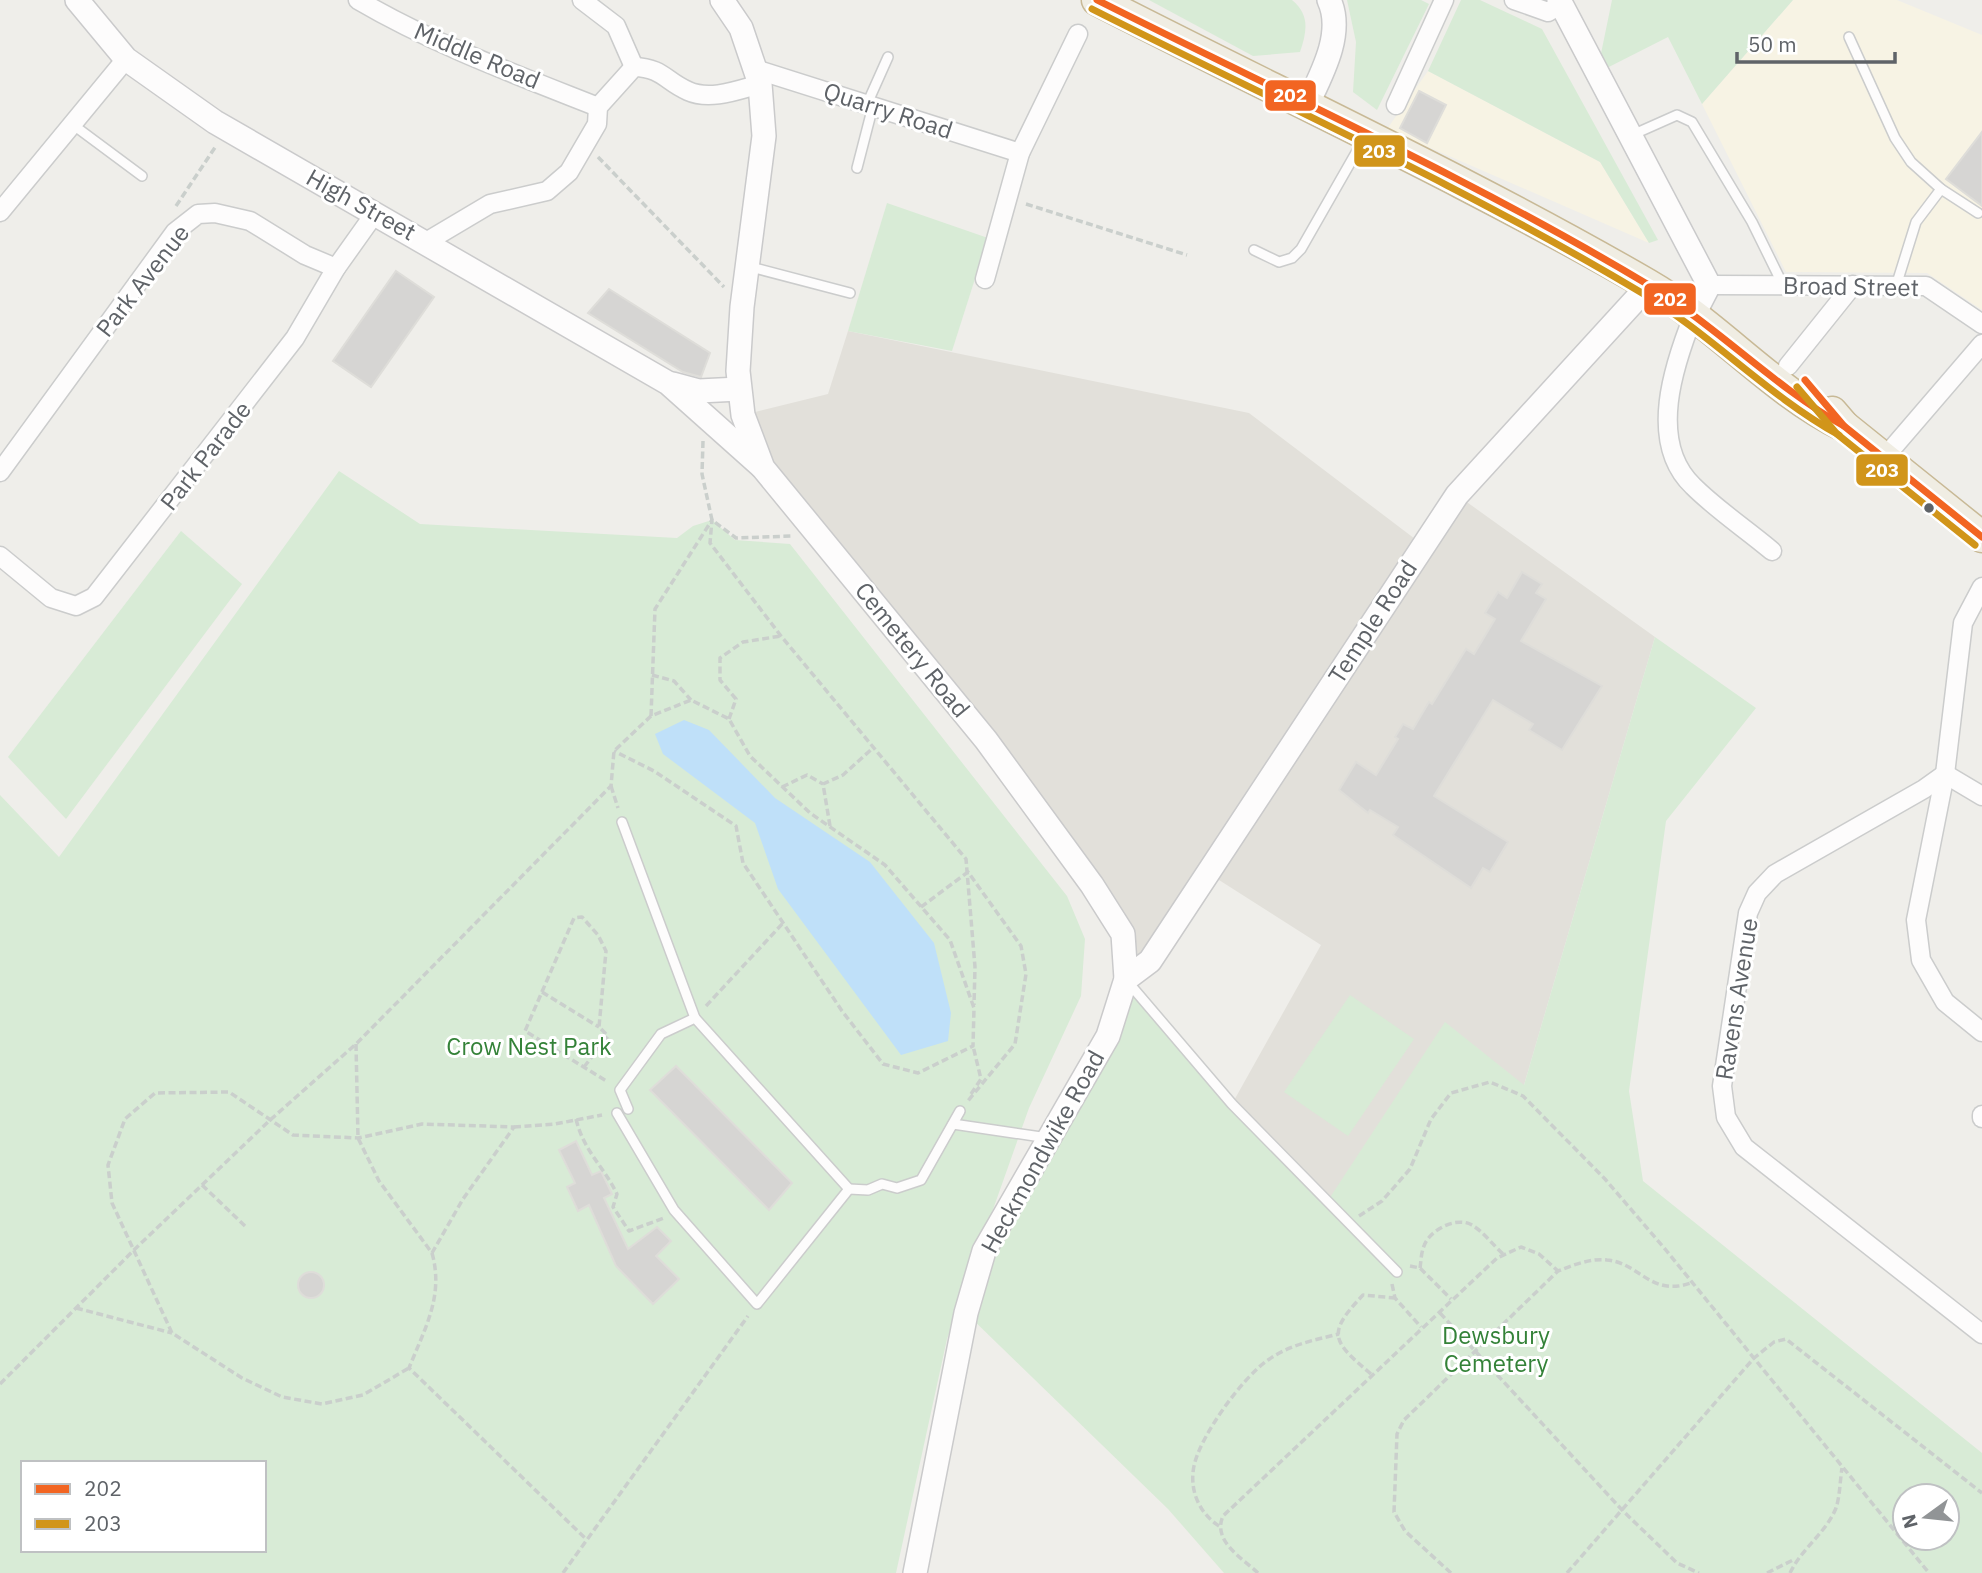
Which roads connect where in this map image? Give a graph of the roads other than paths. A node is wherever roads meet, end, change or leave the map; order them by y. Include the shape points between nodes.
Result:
1 (76, 0) edge
2 (358, 0) edge
3 (582, 0) edge
4 (722, 0) edge
5 (1097, 0) edge
6 (1329, 0) edge
7 (1444, 0) edge
8 (1514, 0) edge
9 (1560, 2) edge
10 (1078, 34) dead end
11 (1849, 37) dead end
12 (888, 57) dead end
13 (126, 59) junction
14 (634, 67) junction
15 (758, 76) junction
16 (870, 105) junction
17 (1396, 105) dead end
18 (598, 107) junction
19 (1306, 107) junction
20 (72, 124) junction
21 (1366, 136) junction
22 (1630, 136) junction
23 (1020, 153) junction
24 (857, 168) dead end
25 (142, 176) dead end
26 (1941, 189) junction
27 (0, 212) edge
28 (1978, 213) dead end
29 (373, 216) junction
30 (426, 242) junction
31 (1254, 250) dead end
32 (747, 266) junction
33 (336, 268) junction
34 (985, 279) dead end
35 (1649, 285) junction
36 (1709, 285) junction
37 (1783, 285) junction
38 (1853, 285) junction
39 (1896, 286) junction
40 (850, 293) dead end
41 (1694, 314) junction
42 (1982, 324) edge
43 (1982, 344) edge
44 (1788, 366) junction
45 (668, 383) junction
46 (739, 389) junction
47 (1844, 426) junction
48 (1884, 458) junction
49 (763, 468) junction
50 (0, 472) edge
51 (1982, 537) edge
52 (1772, 551) dead end
53 (0, 556) edge
54 (1982, 587) edge
55 (1945, 774) junction
56 (1982, 796) edge
57 (622, 822) road end
58 (1126, 979) junction
59 (695, 1018) junction
60 (1982, 1032) edge
61 (628, 1109) dead end
62 (960, 1111) road end
63 (617, 1113) road end
64 (953, 1124) junction
65 (1048, 1139) junction
66 (849, 1189) junction
67 (1397, 1272) road end
68 (1982, 1334) edge
69 (915, 1573) edge

1 - 13 main road, High Street
2 - 18 street, Middle Road via 499,68
3 - 14 street via 616,26
4 - 15 main road, Cemetery Road via 741,28
5 - 19 highway
6 - 19 main road via 1335,25 1325,68
7 - 17 street
8 - 9 street via 1548,12
9 - 22 main road
10 - 23 street
11 - 26 lane via 1895,138 1911,162
12 - 16 lane
13 - 20 street
13 - 29 main road, High Street via 228,129
14 - 15 street via 654,68 690,92 717,95
14 - 18 street
15 - 16 street, Quarry Road
15 - 32 main road, Cemetery Road via 764,136
16 - 23 street, Quarry Road
16 - 24 lane
18 - 30 street via 597,124 587,145 569,172 547,191 490,204
19 - 21 highway
20 - 25 lane
20 - 27 street
21 - 31 lane via 1301,249 1279,262
21 - 35 highway via 1477,190
22 - 36 main road
22 - 37 lane via 1677,115 1692,122 1752,222
23 - 34 street
26 - 28 lane
26 - 39 lane via 1916,222
29 - 30 main road, High Street
29 - 33 street, Park Parade
30 - 45 main road, High Street
32 - 40 lane
32 - 46 main road, Cemetery Road
33 - 50 street, Park Avenue via 250,221 198,214 175,232
33 - 53 street, Park Parade via 295,338 250,400 94,597 76,606 51,598
35 - 41 highway
35 - 58 main road, Temple Road via 1457,495 1150,961
36 - 37 street, Broad Street
36 - 41 main road
37 - 38 street, Broad Street
38 - 39 street, Broad Street
38 - 44 street
39 - 42 street, Broad Street via 1926,286
41 - 44 highway via 1737,330
41 - 47 highway via 1809,409
41 - 52 street via 1679,352 1670,400 1668,430 1674,460 1691,485
43 - 48 street
44 - 47 highway
45 - 46 main road, High Street via 698,391
45 - 49 main road, High Street
46 - 49 main road, Cemetery Road via 743,415
47 - 48 highway
48 - 51 highway
49 - 58 main road, Cemetery Road via 986,740 1092,885 1123,934
54 - 55 street via 1963,623
55 - 56 street
55 - 60 street via 1916,920 1921,960 1945,1002
55 - 68 street, Ravens Avenue via 1775,874 1757,893 1748,913 1722,1086 1726,1117 1744,1147
57 - 59 lane
58 - 65 main road, Heckmondwike Road via 1108,1036
58 - 67 lane via 1232,1104
59 - 61 lane via 661,1034 620,1090
59 - 66 lane
62 - 64 lane
63 - 66 lane via 674,1210 757,1304
64 - 65 lane
64 - 66 lane via 921,1180 897,1188 882,1184 867,1190
65 - 69 main road, Heckmondwike Road via 985,1251 965,1313

